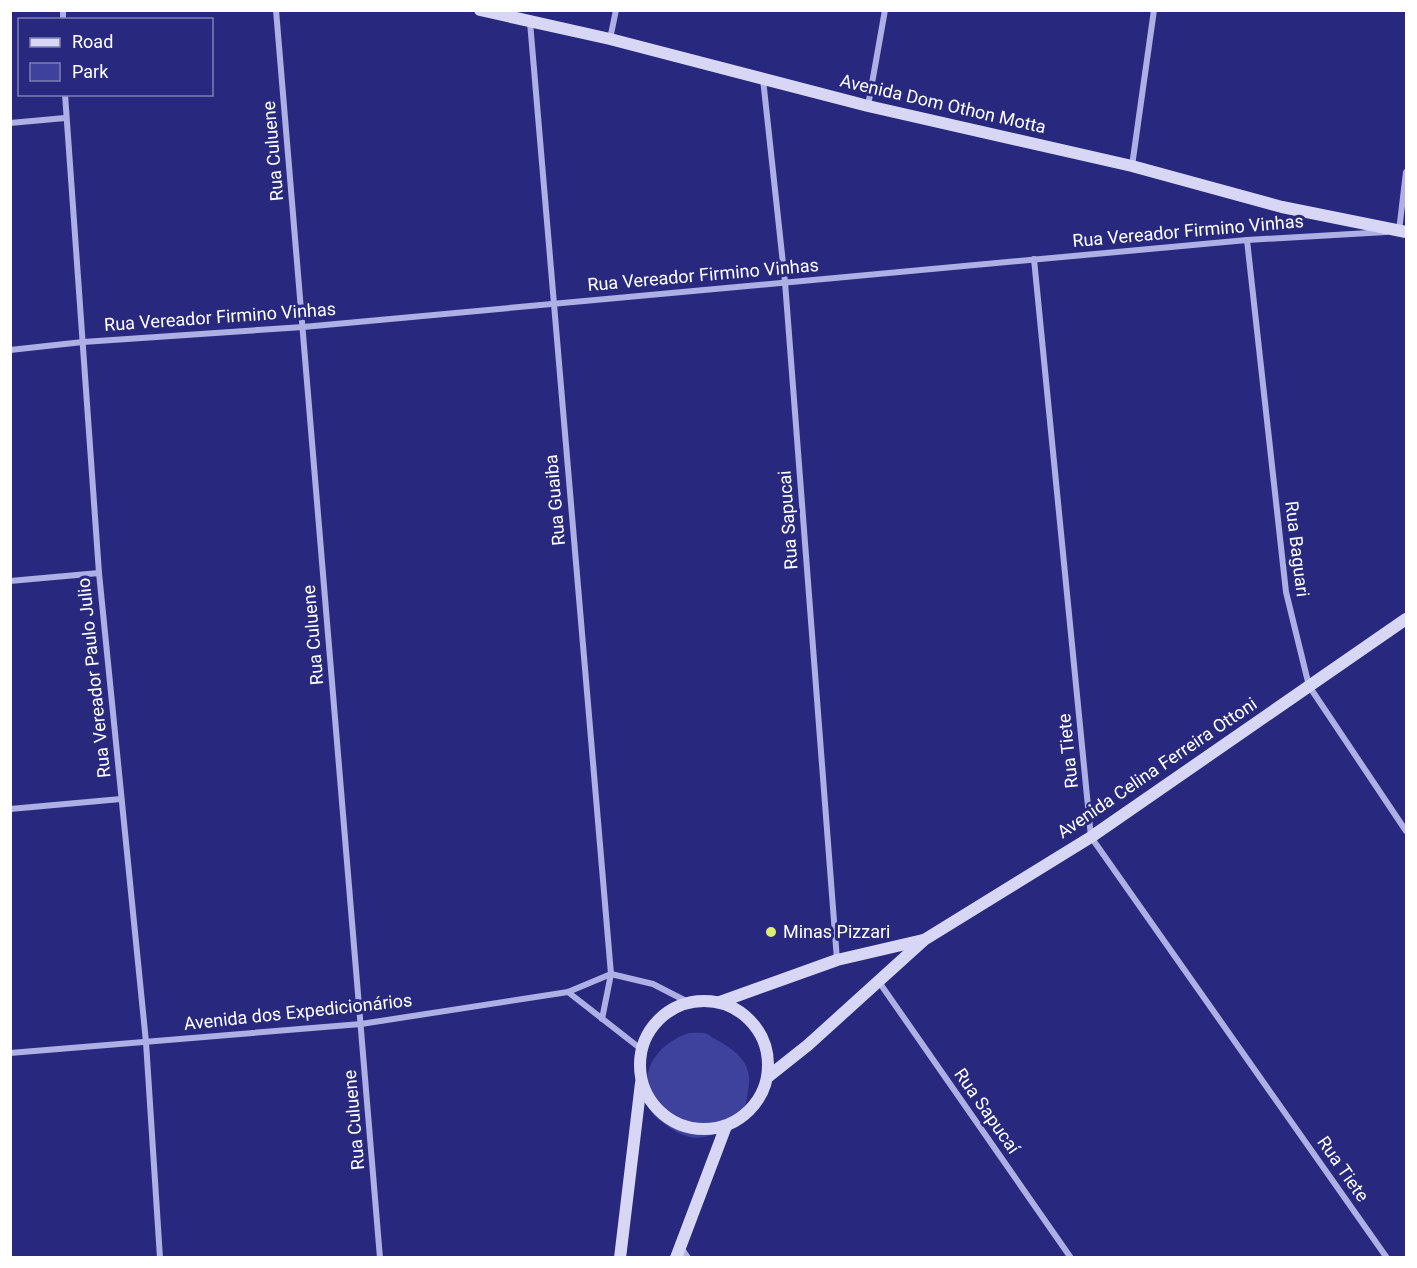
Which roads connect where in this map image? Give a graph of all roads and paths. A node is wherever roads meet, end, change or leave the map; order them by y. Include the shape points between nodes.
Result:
1 (276, 10) edge
2 (480, 10) edge
3 (616, 10) edge
4 (885, 10) edge
5 (1154, 10) edge
6 (530, 22) junction
7 (610, 39) junction
8 (763, 79) junction
9 (65, 96) edge
10 (868, 106) junction
11 (65, 118) junction
12 (10, 123) edge
13 (1132, 166) junction
14 (1407, 172) edge
15 (1403, 231) edge
16 (1247, 240) junction
17 (1034, 259) junction
18 (784, 282) junction
19 (553, 303) junction
20 (303, 327) junction
21 (83, 342) junction
22 (10, 350) edge
23 (99, 573) junction
24 (10, 581) edge
25 (1407, 620) edge
26 (1309, 686) junction
27 (121, 799) junction
28 (10, 809) edge
29 (1407, 831) edge
30 (1091, 837) junction
31 (924, 940) junction
32 (837, 960) junction
33 (611, 974) junction
34 (879, 981) junction
35 (567, 992) junction
36 (688, 1002) junction
37 (720, 1002) junction
38 (602, 1019) junction
39 (361, 1024) junction
40 (146, 1042) junction
41 (641, 1049) junction
42 (10, 1053) edge
43 (769, 1076) junction
44 (641, 1083) junction
45 (726, 1126) junction
46 (678, 1252) edge
47 (160, 1257) edge
48 (380, 1257) edge
49 (620, 1257) edge
50 (688, 1257) edge
51 (1071, 1257) edge
52 (1387, 1257) edge

1 - 20 street, Rua Culuene
2 - 6 main road, Avenida Dom Othon Motta
3 - 7 street
4 - 10 street
5 - 13 street
6 - 7 main road, Avenida Dom Othon Motta
6 - 19 street, Rua Guaiba
7 - 8 main road, Avenida Dom Othon Motta
8 - 10 main road, Avenida Dom Othon Motta
8 - 18 street, Rua Sapucai
9 - 11 street, Rua Vereador Paulo Julio
10 - 13 main road, Avenida Dom Othon Motta
11 - 12 street
11 - 21 street, Rua Vereador Paulo Julio
13 - 15 main road, Avenida Dom Othon Motta via 1282,207
14 - 15 street
15 - 16 street, Rua Vereador Firmino Vinhas
16 - 17 street, Rua Vereador Firmino Vinhas
16 - 26 street, Rua Baguari via 1286,592
17 - 18 street, Rua Vereador Firmino Vinhas
17 - 30 street, Rua Tiete
18 - 19 street, Rua Vereador Firmino Vinhas
18 - 32 street, Rua Sapucai
19 - 20 street, Rua Vereador Firmino Vinhas
19 - 33 street, Rua Guaiba
20 - 21 street, Rua Vereador Firmino Vinhas
20 - 39 street, Rua Culuene
21 - 22 street, Rua Vereador Firmino Vinhas
21 - 23 street, Rua Vereador Paulo Julio
23 - 24 street
23 - 27 street, Rua Vereador Paulo Julio
25 - 26 main road, Avenida Celina Ferreira Ottoni
26 - 29 street, Rua Baguari
26 - 30 main road, Avenida Celina Ferreira Ottoni
27 - 28 street
27 - 40 street, Rua Vereador Paulo Julio
30 - 31 main road, Avenida Celina Ferreira Ottoni
30 - 52 street, Rua Tiete
31 - 32 main road, Avenida Celina Ferreira Ottoni
31 - 34 main road, Avenida Celina Ferreira Ottoni
32 - 37 main road, Avenida Celina Ferreira Ottoni
33 - 35 street, Avenida dos Expedicionários
33 - 36 street via 653,984
33 - 38 street, Rua Guaiba
34 - 43 main road, Avenida Celina Ferreira Ottoni
34 - 51 street, Rua Sapucaí
35 - 38 street
35 - 39 street, Avenida dos Expedicionários
36 - 37 main road, Avenida Celina Ferreira Ottoni
36 - 41 main road, Avenida Celina Ferreira Ottoni via 658,1019
37 - 43 main road, Avenida Celina Ferreira Ottoni via 748,1017 766,1044
38 - 41 street
39 - 40 street, Avenida dos Expedicionários
39 - 48 street, Rua Culuene
40 - 42 street, Avenida dos Expedicionários
40 - 47 street, Rua Vereador Paulo Julio
41 - 44 main road, Avenida Celina Ferreira Ottoni
43 - 45 main road, Avenida Celina Ferreira Ottoni via 754,1107
44 - 45 main road, Avenida Celina Ferreira Ottoni via 660,1113 691,1129
44 - 49 main road, Avenida Celina Ferreira Ottoni
45 - 46 main road
46 - 50 street

